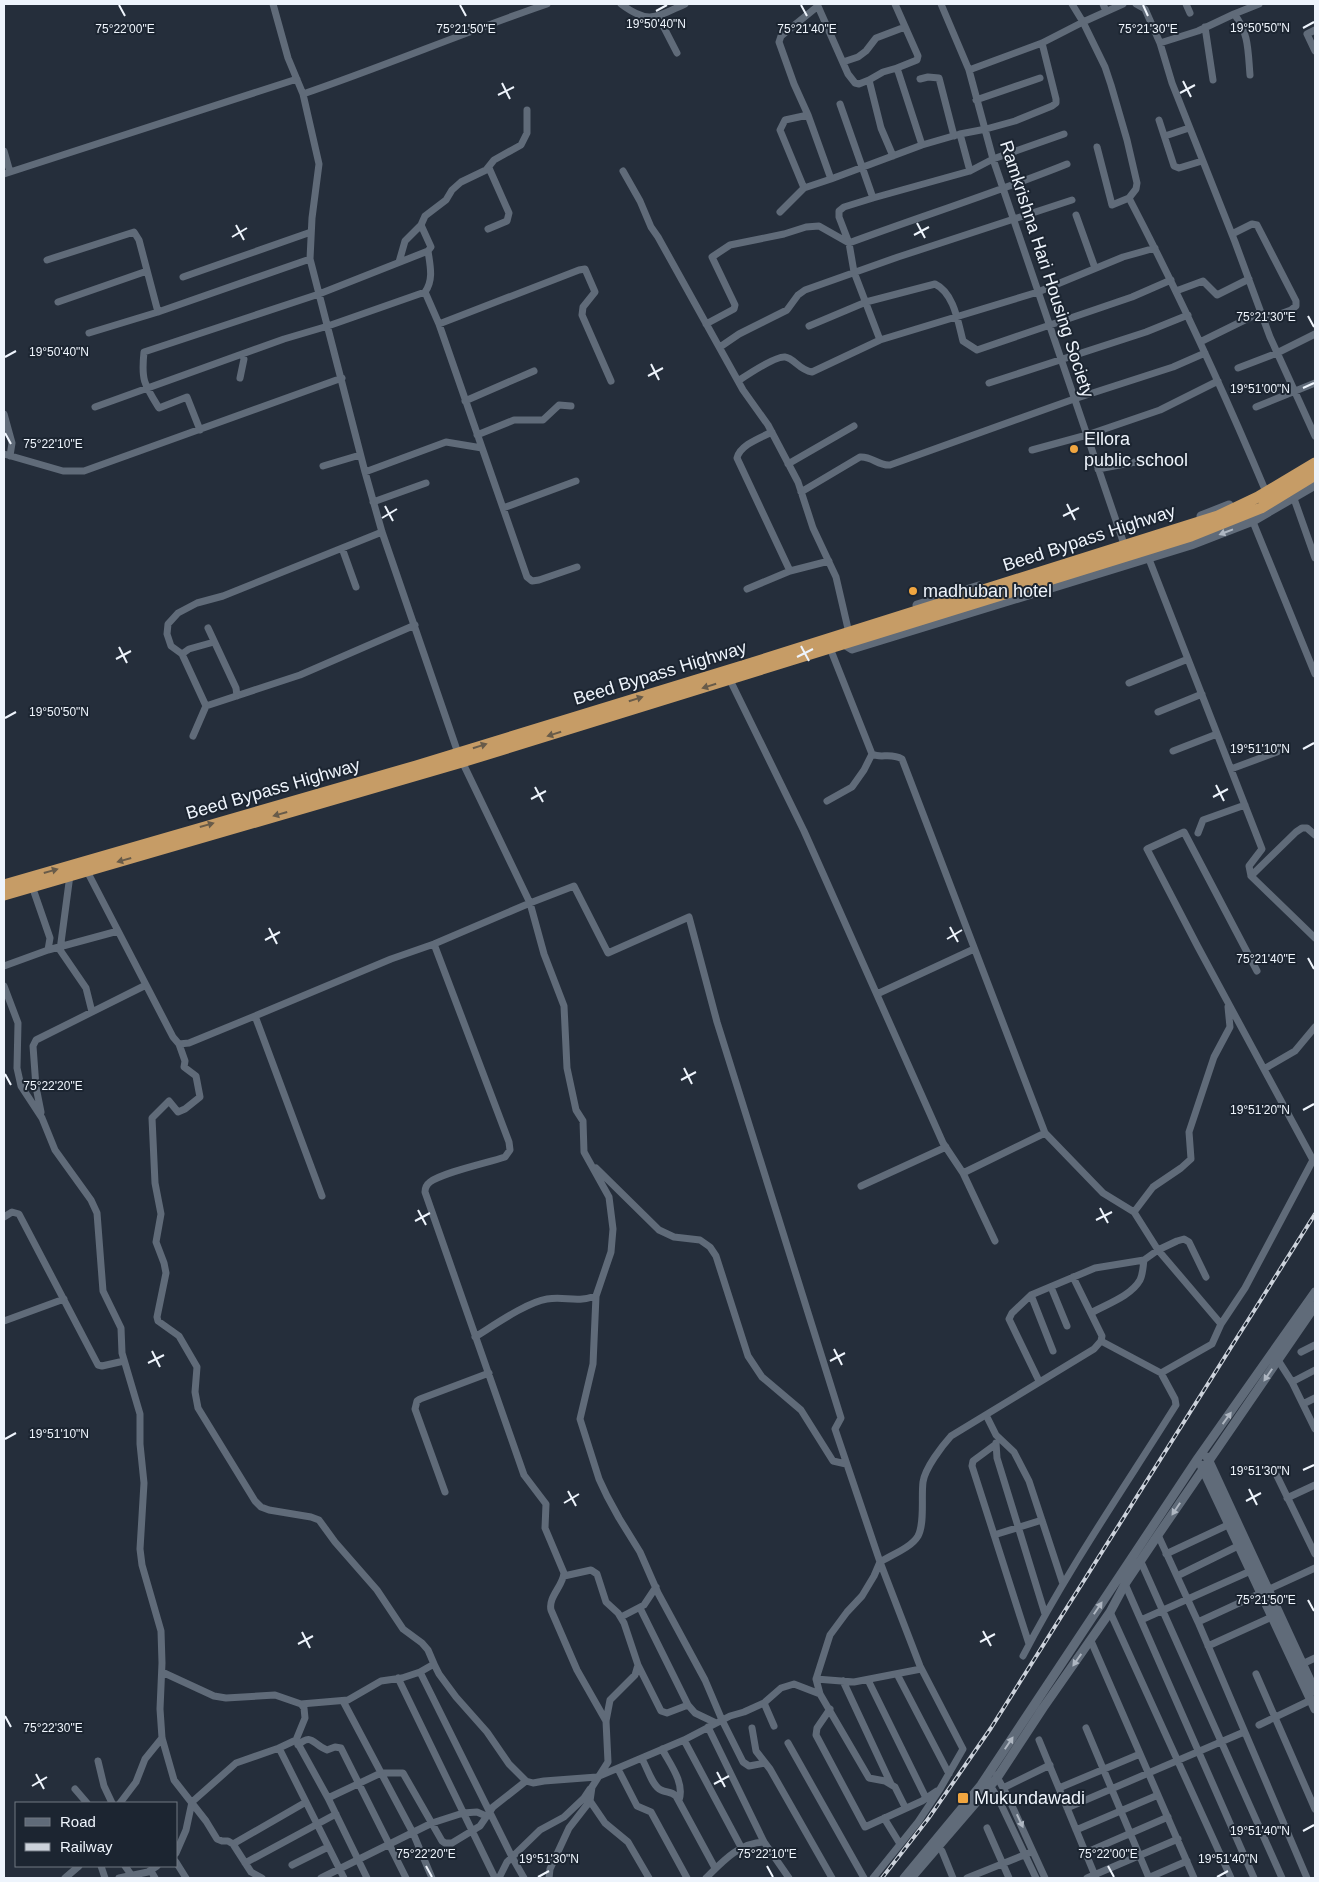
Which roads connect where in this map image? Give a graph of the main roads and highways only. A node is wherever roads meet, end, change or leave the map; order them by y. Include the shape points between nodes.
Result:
1 (1315, 463) edge
2 (1315, 475) edge
3 (1125, 547) junction
4 (825, 645) junction
5 (460, 758) junction
6 (4, 884) edge
7 (4, 895) edge

1 - 3 highway, Beed Bypass Highway via 1218,516
2 -> 3 highway, Beed Bypass Highway via 1292,494 1261,508 1251,517 1147,553
3 - 4 highway, Beed Bypass Highway via 844,644
3 - 4 highway, Beed Bypass Highway via 848,630
5 -> 4 highway, Beed Bypass Highway
4 -> 5 highway, Beed Bypass Highway via 730,680
6 -> 5 highway, Beed Bypass Highway
5 -> 7 highway, Beed Bypass Highway

